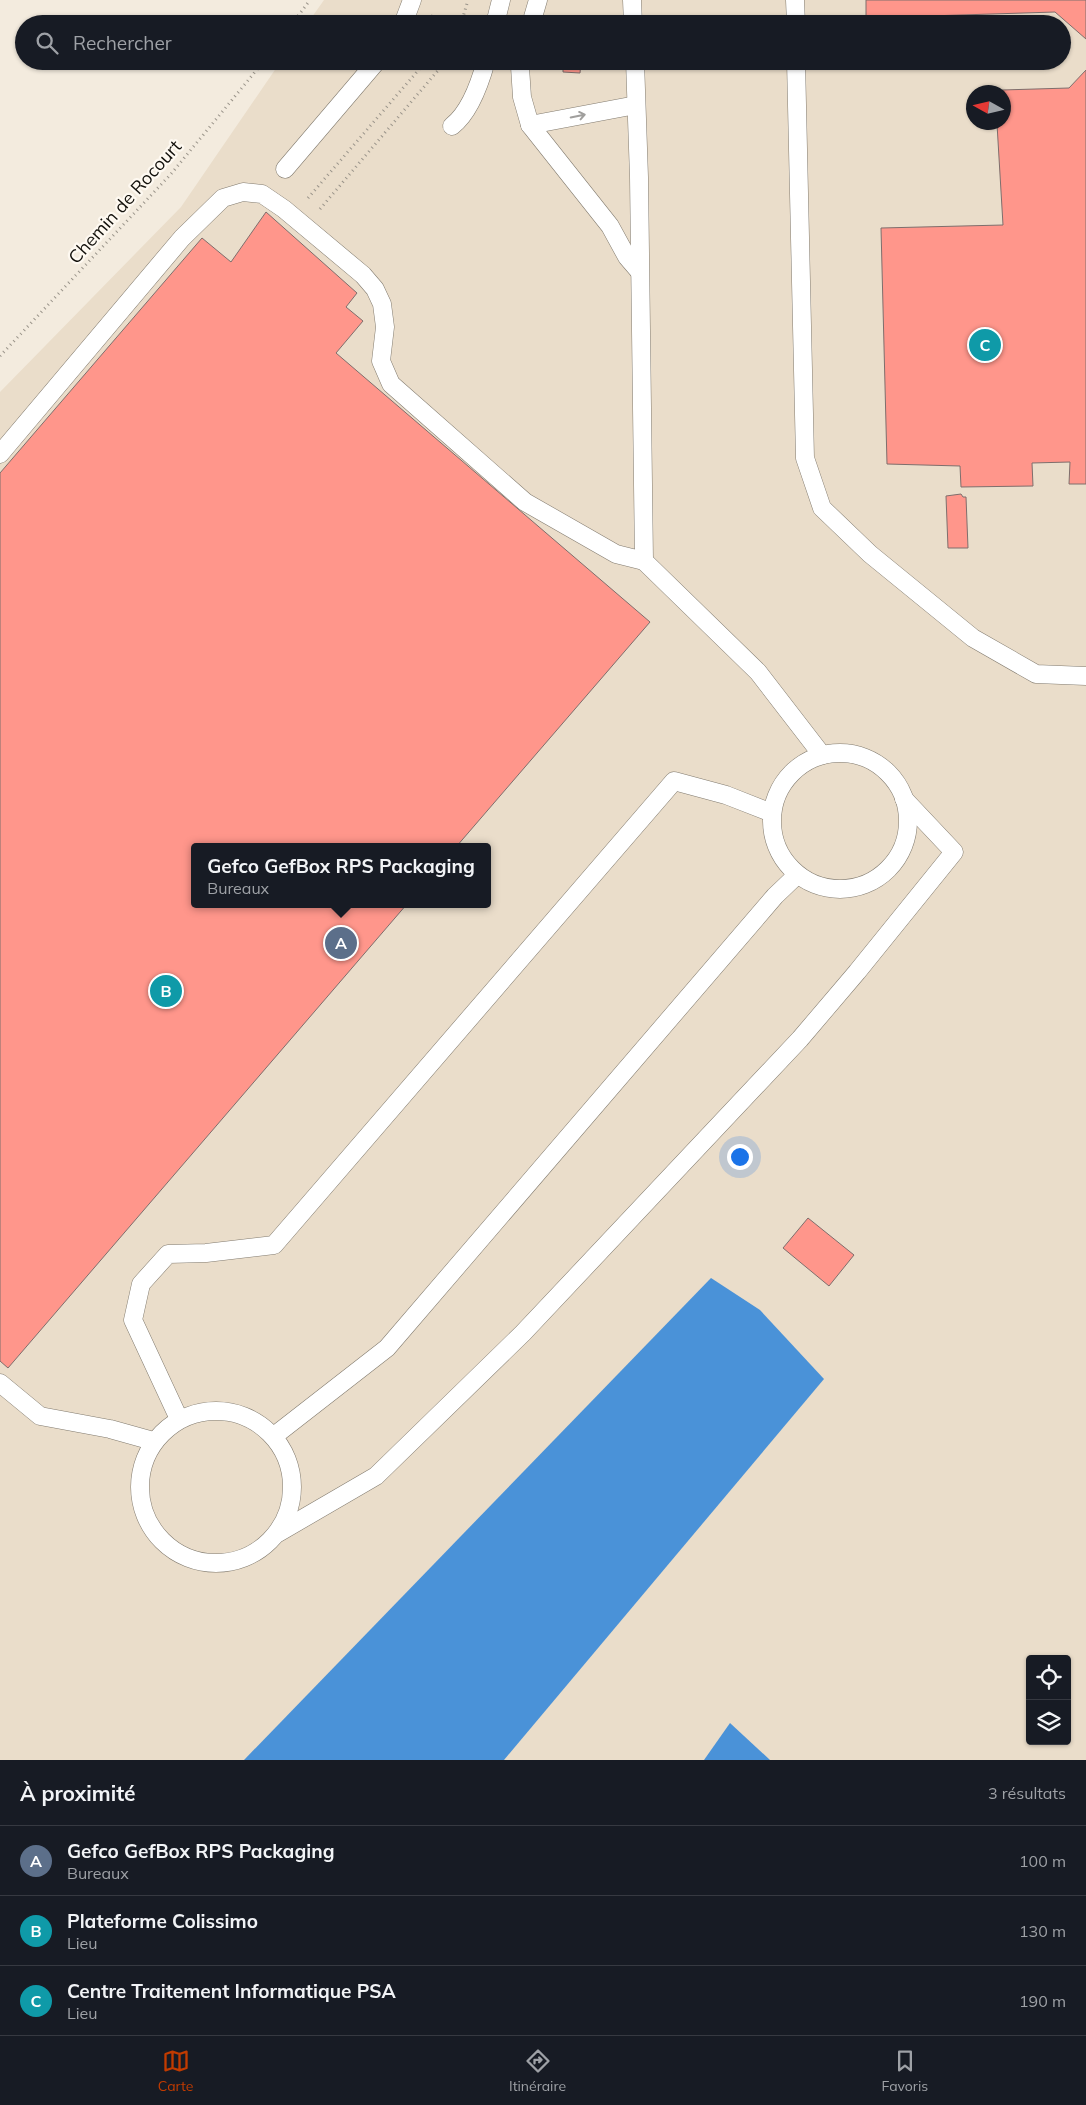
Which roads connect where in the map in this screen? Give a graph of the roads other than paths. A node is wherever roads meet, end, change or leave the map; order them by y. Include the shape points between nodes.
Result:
1 (412, 0) edge
2 (501, 0) edge
3 (538, 0) edge
4 (632, 0) edge
5 (795, 0) edge
6 (406, 15) edge
7 (497, 15) edge
8 (534, 15) edge
9 (633, 15) edge
10 (796, 15) edge
11 (369, 70) edge
12 (484, 70) edge
13 (520, 70) edge
14 (635, 70) edge
15 (796, 70) edge
16 (636, 105) junction
17 (530, 125) junction
18 (452, 126) dead end
19 (285, 169) dead end
20 (639, 271) junction
21 (0, 454) edge
22 (644, 562) junction
23 (1086, 676) edge
24 (822, 755) junction
25 (904, 799) junction
26 (772, 813) junction
27 (797, 875) junction
28 (0, 1384) edge
29 (179, 1419) junction
30 (274, 1436) junction
31 (153, 1441) junction
32 (278, 1533) junction

1 - 6 lane
2 - 7 lane
3 - 8 lane
4 - 9 lane
5 - 10 lane
11 - 19 lane
12 - 18 lane via 460,120
13 - 17 lane via 522,97
14 - 16 lane
15 - 23 lane via 805,458 822,508 870,554 972,638 1036,674
17 -> 16 lane
16 - 20 lane
17 - 20 lane via 610,226 627,257
20 - 22 lane
21 - 22 lane via 182,238 223,198 243,192 262,194 363,275 375,289 382,304 385,327 381,361 391,384 525,502 616,554
22 - 24 lane via 758,672
24 - 25 lane via 848,753 872,761 892,777
24 - 26 lane via 798,767 780,787
25 - 27 lane via 908,824 902,848 888,869 868,883 844,889 820,886
25 - 32 lane via 954,852 800,1039 523,1333 376,1476
26 - 27 lane via 773,836 782,858
26 - 29 lane via 726,795 674,781 274,1245 168,1254 141,1284 133,1320
27 - 30 lane via 775,896 387,1348
28 - 31 lane via 40,1416
29 - 30 lane via 212,1410 246,1416
29 - 31 lane
30 - 32 lane via 291,1475 292,1501
31 - 32 lane via 139,1473 141,1508 157,1538 185,1558 219,1564 252,1556

